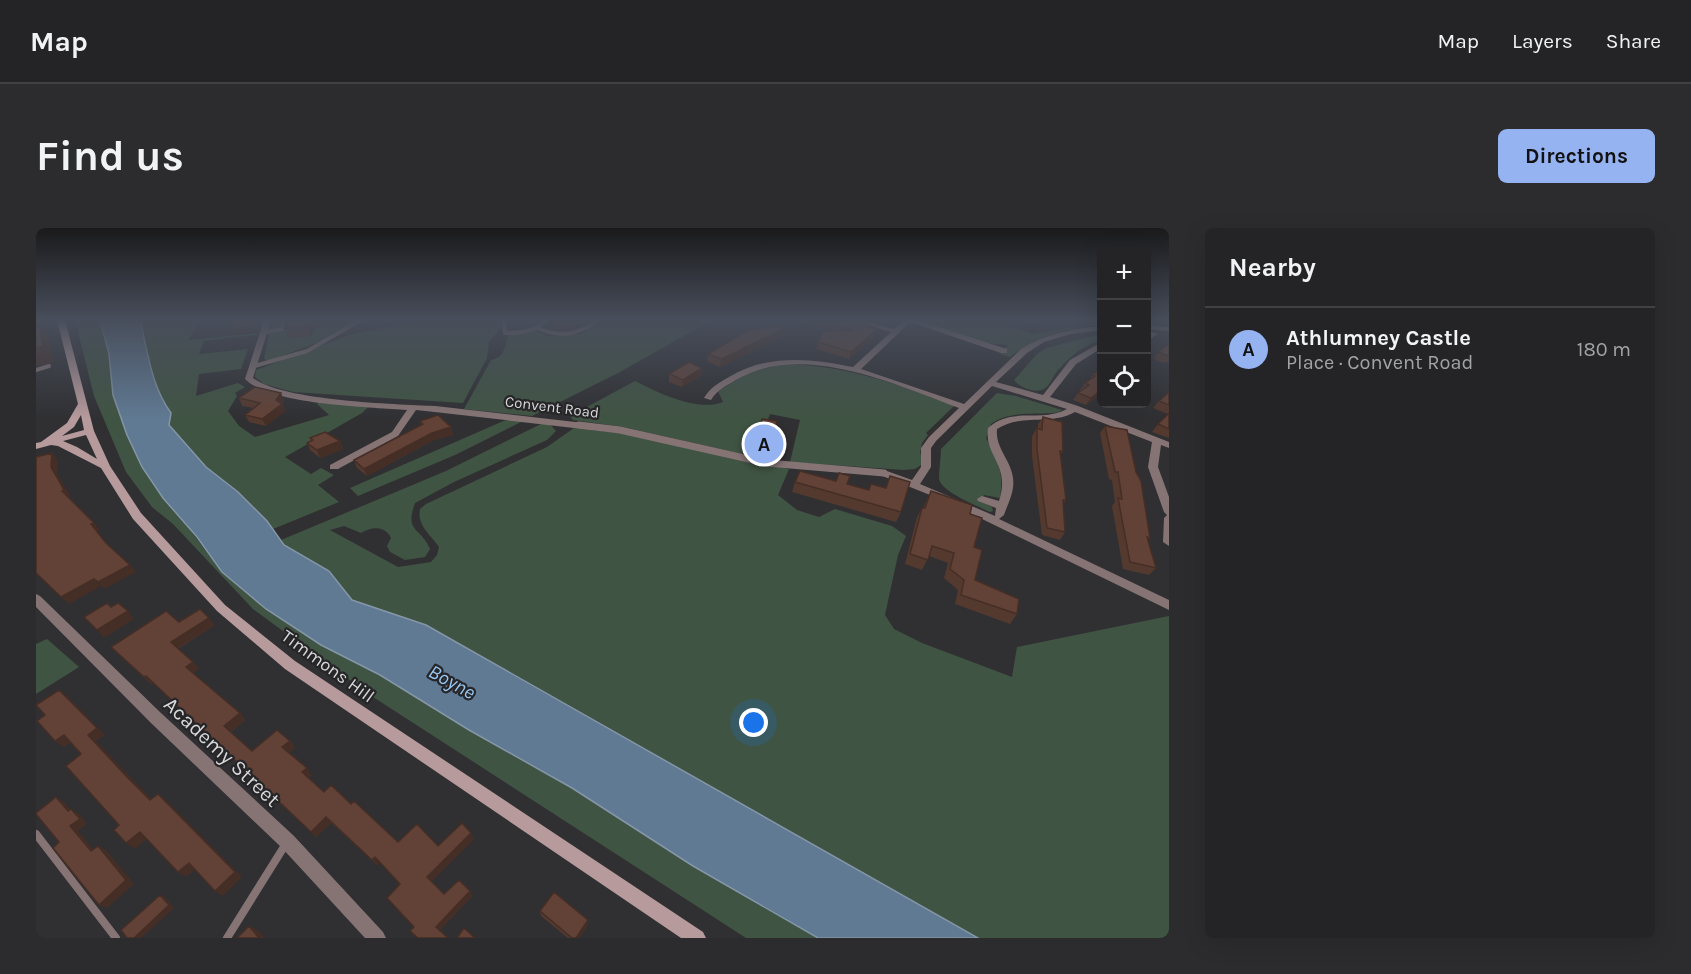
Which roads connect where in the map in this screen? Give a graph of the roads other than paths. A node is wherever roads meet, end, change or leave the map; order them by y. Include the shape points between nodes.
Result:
1 (69, 353) edge
2 (255, 353) edge
3 (300, 353) edge
4 (872, 353) edge
5 (1023, 353) edge
6 (1087, 353) edge
7 (49, 366) dead end
8 (251, 367) junction
9 (36, 370) edge
10 (854, 371) junction
11 (990, 383) junction
12 (708, 398) dead end
13 (1045, 398) junction
14 (82, 404) junction
15 (965, 407) junction
16 (413, 408) junction
17 (1075, 408) junction
18 (435, 410) joint
19 (89, 431) junction
20 (1157, 441) junction
21 (44, 444) edge
22 (1169, 445) edge
23 (105, 466) junction
24 (334, 467) dead end
25 (885, 473) joint
26 (915, 483) junction
27 (982, 499) dead end
28 (1169, 512) edge
29 (1169, 518) edge
30 (1169, 542) edge
31 (36, 599) edge
32 (1169, 604) edge
33 (36, 834) edge
34 (288, 842) junction
35 (116, 938) edge
36 (227, 938) edge
37 (377, 938) edge
38 (697, 938) edge

1 - 14 main road, Timmons Hill
2 - 8 street
3 - 8 lane
4 - 10 street
5 - 11 street
6 - 13 street via 1073,362
7 - 9 lane
8 - 16 street, Convent Road via 250,383 285,396
10 - 12 street via 813,363 774,363 746,370 712,391
10 - 15 street
11 - 13 street
11 - 15 street
13 - 17 street
14 - 19 main road, Timmons Hill
14 - 21 main road via 71,425
15 - 26 street via 926,448 930,461
16 - 18 street, Convent Road
16 - 24 street via 395,434
17 - 20 street
17 - 27 street via 1062,416 1013,417 993,428 992,440 1008,476 1008,489 1001,511
18 - 25 street, Convent Road via 620,430 766,463
19 - 21 main road
19 - 23 main road, Timmons Hill
20 - 22 street
20 - 28 street via 1153,467
21 - 23 main road via 74,446 87,459
23 - 38 main road, Timmons Hill via 137,516 180,564 221,608 290,665
25 - 26 street, Convent Road
26 - 32 street, Convent Road
29 - 30 street
31 - 34 street, Academy Street
33 - 35 lane
34 - 36 lane
34 - 37 street, Academy Street

